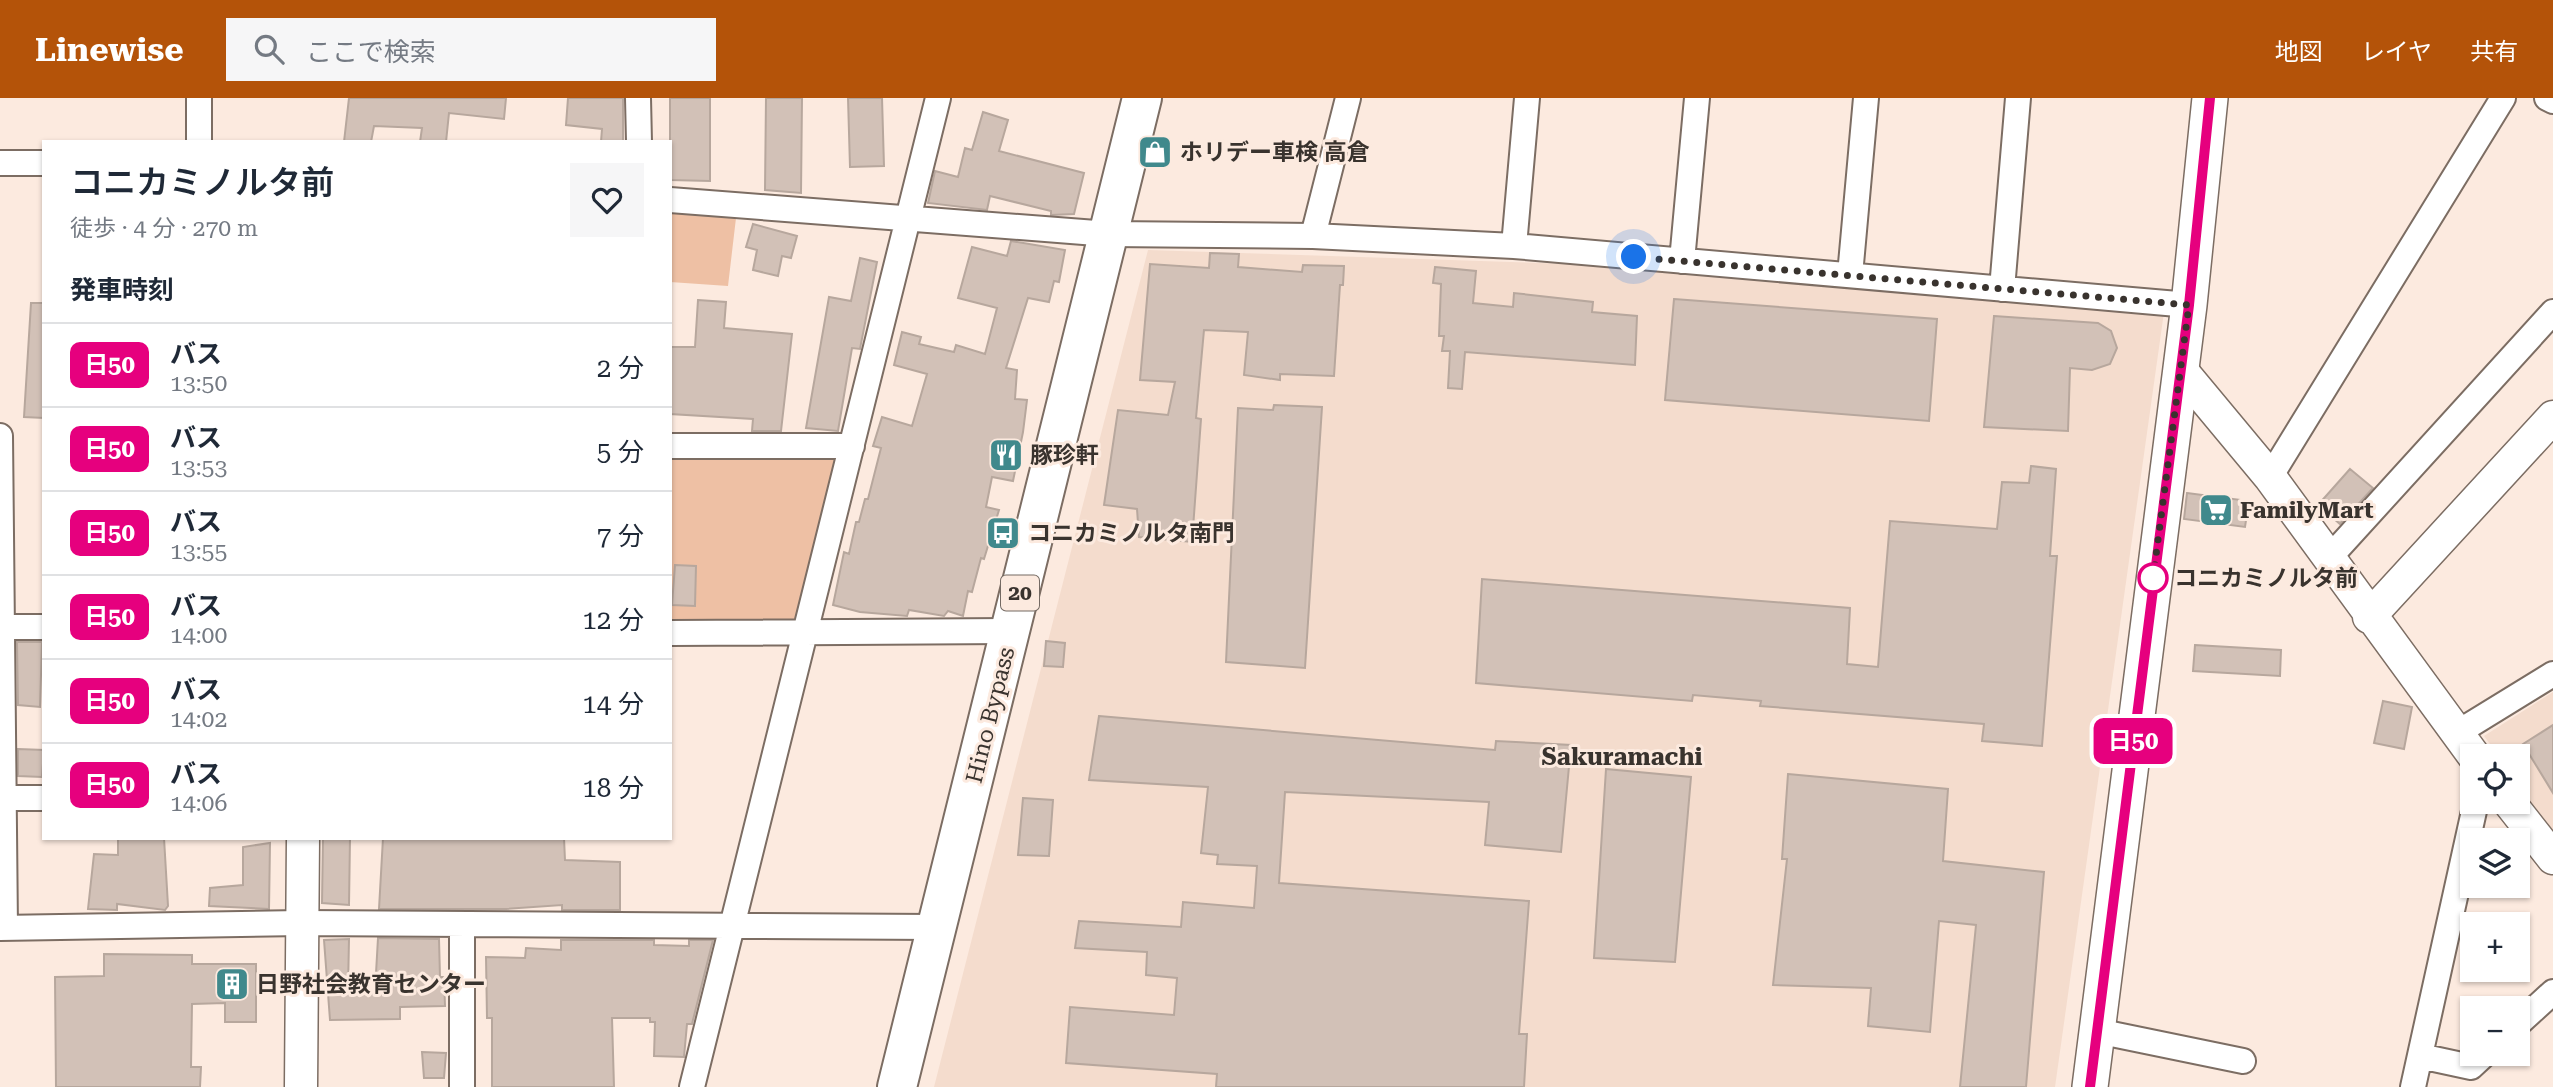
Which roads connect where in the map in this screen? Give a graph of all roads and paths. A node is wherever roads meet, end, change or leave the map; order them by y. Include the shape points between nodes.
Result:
1 (199, 98) edge
2 (638, 98) edge
3 (938, 98) edge
4 (1142, 98) edge
5 (1348, 98) edge
6 (1527, 98) edge
7 (1697, 98) edge
8 (1866, 98) edge
9 (2018, 98) edge
10 (2210, 98) edge
11 (2503, 98) edge
12 (2547, 98) edge
13 (2553, 101) edge
14 (199, 140) edge
15 (639, 140) edge
16 (0, 163) edge
17 (42, 163) edge
18 (672, 200) edge
19 (910, 217) junction
20 (1109, 234) junction
21 (1313, 236) junction
22 (1514, 246) junction
23 (1682, 261) junction
24 (1850, 275) junction
25 (2002, 289) junction
26 (2189, 305) junction
27 (2553, 312) edge
28 (2181, 370) junction
29 (2553, 417) edge
30 (0, 436) edge
31 (672, 446) edge
32 (852, 446) junction
33 (2270, 477) junction
34 (2330, 557) junction
35 (2369, 617) junction
36 (1, 627) edge
37 (42, 627) edge
38 (1010, 631) junction
39 (672, 633) edge
40 (806, 634) junction
41 (2553, 674) edge
42 (2464, 744) edge
43 (2466, 744) edge
44 (3, 798) junction
45 (42, 798) edge
46 (2473, 814) edge
47 (2518, 814) edge
48 (303, 840) edge
49 (2553, 858) edge
50 (301, 923) junction
51 (462, 924) junction
52 (732, 925) junction
53 (936, 927) junction
54 (3, 928) edge
55 (2553, 992) edge
56 (2530, 1013) edge
57 (2097, 1031) junction
58 (2420, 1056) junction
59 (2243, 1061) dead end
60 (2460, 1065) edge
61 (301, 1087) edge
62 (462, 1087) edge
63 (692, 1087) edge
64 (897, 1087) edge
65 (2090, 1087) edge
66 (2413, 1087) edge

1 - 14 street
2 - 15 street
3 - 19 street
4 - 20 highway, Hino Bypass / 20
5 - 21 street
6 - 22 street
7 - 23 street
8 - 24 street
9 - 25 street
10 - 26 main road
11 - 33 street
12 - 13 street
16 - 17 street
18 - 19 street
19 - 20 street
19 - 32 street
20 - 21 street
20 - 38 highway, Hino Bypass / 20
21 - 22 street
22 - 23 street
23 - 24 street
24 - 25 street
25 - 26 street
26 - 28 main road
27 - 34 street
28 - 33 street
28 - 57 main road
29 - 35 street
30 - 36 street
31 - 32 street
32 - 40 street
33 - 34 street
34 - 35 street
35 - 42 street
36 - 37 street
36 - 44 street
38 - 40 street
38 - 53 highway, Hino Bypass / 20
39 - 40 street
40 - 52 street
41 - 43 street
44 - 45 street
44 - 54 street
46 - 58 street
47 - 49 street
48 - 50 street
50 - 51 street
50 - 54 street
50 - 61 street
51 - 52 street
51 - 62 street
52 - 53 street
52 - 63 street
53 - 64 highway, Hino Bypass / 20
55 - 56 street
57 - 59 street
57 - 65 main road
58 - 60 street
58 - 66 street

